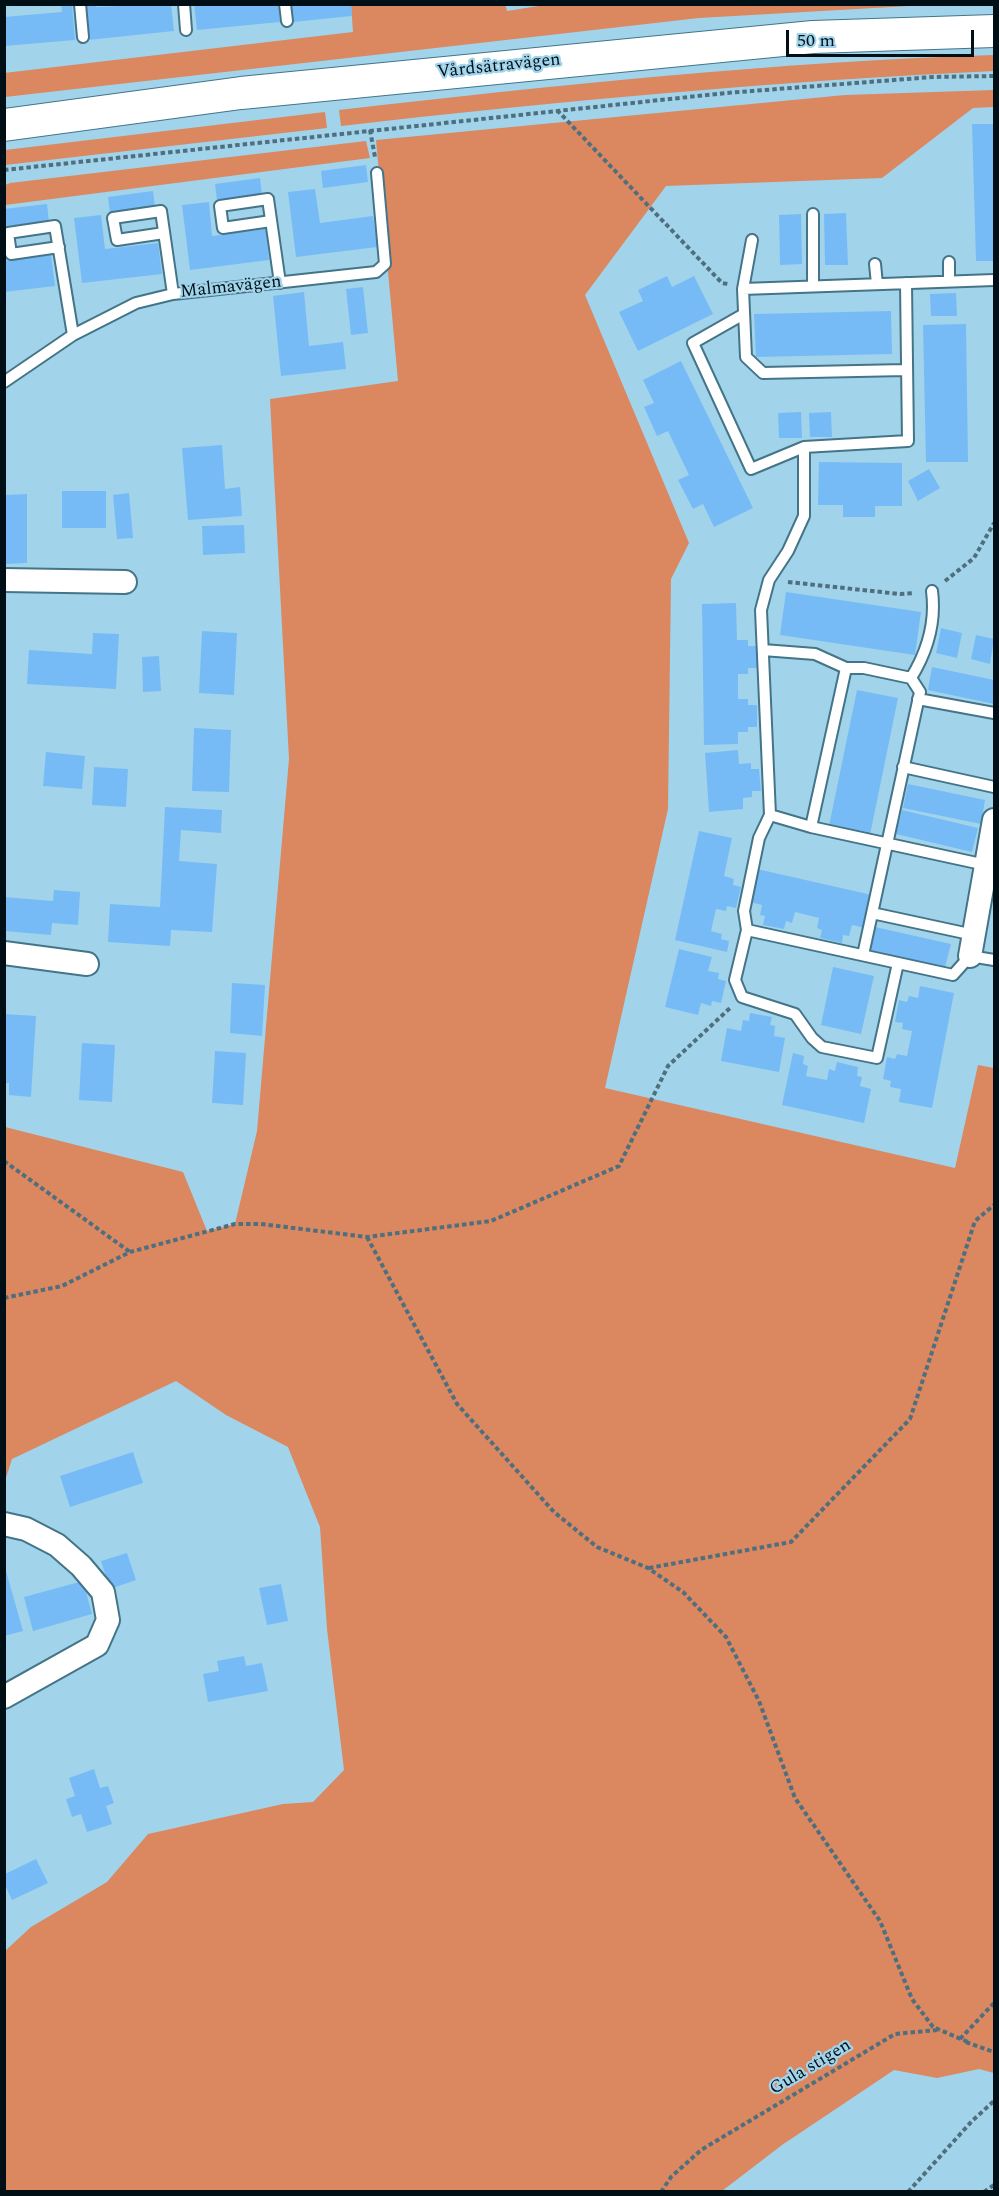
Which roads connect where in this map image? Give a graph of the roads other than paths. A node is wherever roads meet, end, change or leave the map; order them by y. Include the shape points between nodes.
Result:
1 (80, 4) edge
2 (184, 4) edge
3 (285, 4) edge
4 (287, 21) dead end
5 (186, 30) dead end
6 (994, 31) edge
7 (83, 37) dead end
8 (4, 125) edge
9 (377, 173) road end
10 (813, 214) dead end
11 (271, 221) junction
12 (164, 232) junction
13 (752, 240) dead end
14 (59, 247) junction
15 (948, 262) dead end
16 (875, 264) dead end
17 (994, 280) edge
18 (950, 281) junction
19 (280, 283) junction
20 (906, 283) junction
21 (877, 284) junction
22 (813, 286) junction
23 (743, 289) junction
24 (173, 294) junction
25 (744, 314) junction
26 (73, 335) junction
27 (905, 370) junction
28 (4, 382) edge
29 (804, 447) junction
30 (4, 580) edge
31 (125, 582) dead end
32 (932, 591) road end
33 (763, 650) junction
34 (846, 668) junction
35 (911, 678) junction
36 (918, 699) junction
37 (994, 713) edge
38 (903, 767) junction
39 (994, 787) edge
40 (770, 815) junction
41 (994, 820) edge
42 (811, 827) junction
43 (886, 844) junction
44 (986, 865) junction
45 (872, 913) junction
46 (747, 930) junction
47 (972, 945) junction
48 (4, 953) edge
49 (862, 955) junction
50 (994, 960) edge
51 (898, 963) junction
52 (87, 964) dead end
53 (4, 1524) edge
54 (4, 1697) edge

1 - 7 lane
2 - 5 lane
3 - 4 lane
6 - 8 main road, Vårdsätravägen via 813,37 241,93
9 - 19 lane, Malmavägen via 385,264 376,272
10 - 22 lane
11 - 11 lane via 268,199 220,206 224,228
11 - 19 lane
12 - 12 lane via 160,211 113,218 117,240
12 - 24 lane
13 - 23 lane
14 - 14 lane via 55,226 8,232 11,254
14 - 26 lane
15 - 18 lane
16 - 21 lane
17 - 18 lane
18 - 20 lane
19 - 24 lane, Malmavägen
20 - 21 lane
20 - 27 lane
21 - 22 lane
22 - 23 lane
23 - 25 lane
24 - 26 lane, Malmavägen via 136,303
25 - 27 lane via 746,357 763,373
25 - 29 lane via 693,343 751,469
26 - 28 lane, Malmavägen
27 - 29 lane via 908,441
29 - 33 lane via 804,516 769,580 761,610
30 - 31 street
32 - 35 lane via 934,606 925,655
33 - 34 lane via 815,654
33 - 40 lane
34 - 35 lane
34 - 42 lane
35 - 36 lane via 920,692
36 - 37 lane
36 - 38 lane
38 - 39 lane
38 - 43 lane
40 - 42 lane
40 - 46 lane via 759,838 744,911
41 - 44 street
42 - 43 lane
43 - 44 lane
43 - 45 lane
44 - 47 street
45 - 47 lane
45 - 49 lane
46 - 49 lane
46 - 51 lane via 735,980 742,997 795,1014 822,1047 877,1058
47 - 50 lane
47 - 51 lane via 953,975
48 - 52 street
49 - 51 lane
53 - 54 street via 26,1529 57,1545 81,1566 102,1592 108,1620 97,1645

